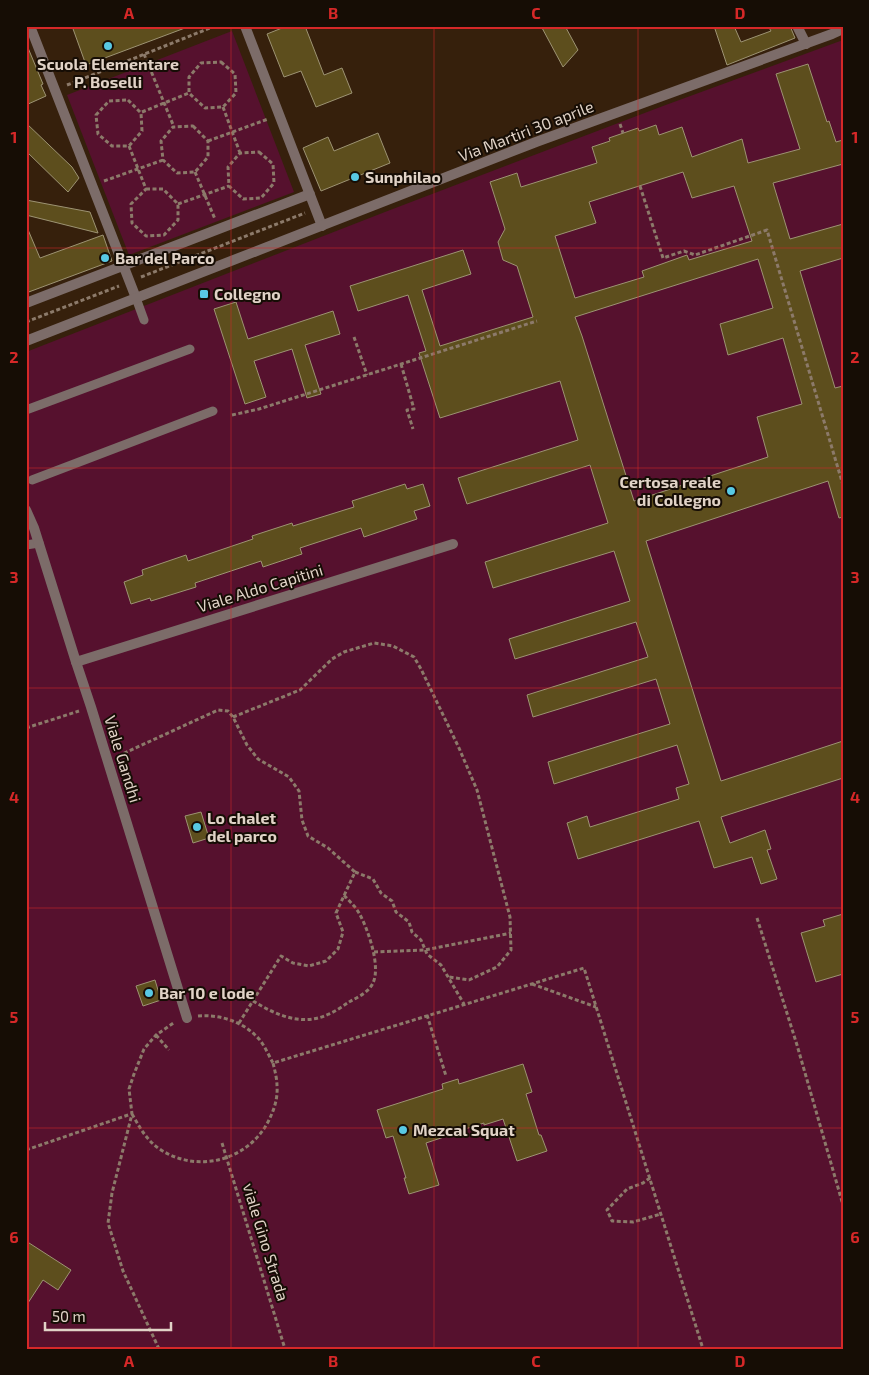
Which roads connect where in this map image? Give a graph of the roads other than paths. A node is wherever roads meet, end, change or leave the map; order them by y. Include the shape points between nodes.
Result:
1 (30, 26) edge
2 (245, 26) edge
3 (797, 26) edge
4 (843, 29) edge
5 (806, 44) junction
6 (310, 194) junction
7 (322, 226) junction
8 (124, 265) junction
9 (136, 298) junction
10 (26, 303) edge
11 (144, 320) dead end
12 (26, 340) edge
13 (190, 349) dead end
14 (26, 410) edge
15 (213, 411) dead end
16 (32, 480) dead end
17 (26, 510) edge
18 (38, 543) junction
19 (453, 544) dead end
20 (26, 545) edge
21 (76, 662) junction
22 (187, 1018) road end

1 - 8 street
2 - 6 street
3 - 5 street
4 - 5 street, Via Martiri 30 aprile
5 - 7 street, Via Martiri 30 aprile via 536,142
6 - 7 street
6 - 8 street
7 - 9 street, Via Martiri 30 aprile
8 - 9 street
8 - 10 street
9 - 11 lane
9 - 12 street, Via Martiri 30 aprile
13 - 14 lane
15 - 16 lane
17 - 18 street, Viale Gandhi
18 - 20 lane
18 - 21 street, Viale Gandhi
19 - 21 street, Viale Aldo Capitini
21 - 22 street, Viale Gandhi

